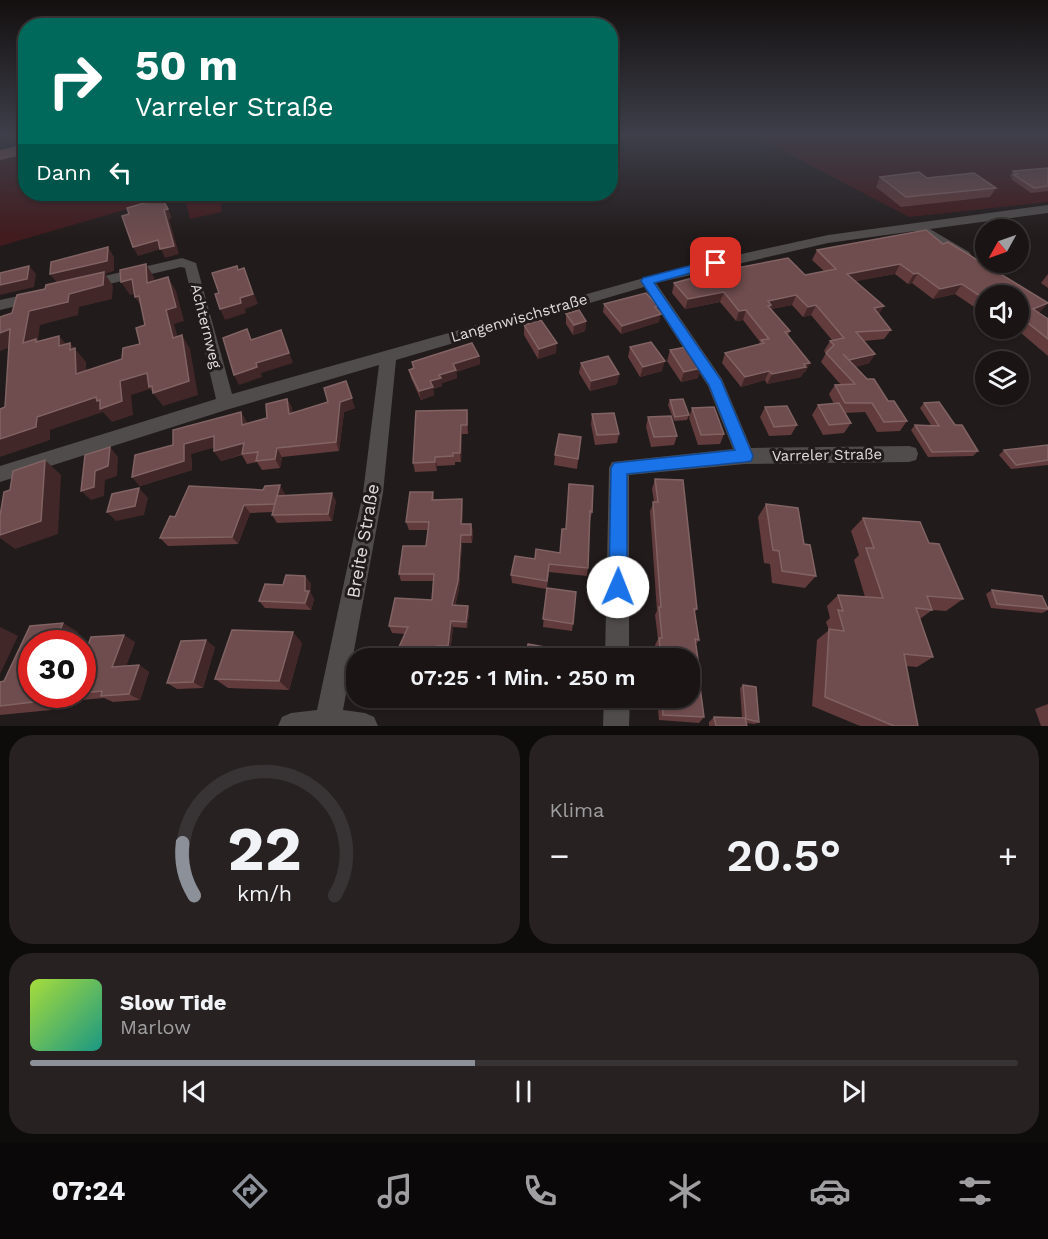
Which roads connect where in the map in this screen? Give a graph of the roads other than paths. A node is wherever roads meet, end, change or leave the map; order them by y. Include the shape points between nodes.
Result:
1 (1048, 209) edge
2 (916, 226) junction
3 (975, 261) edge
4 (647, 281) junction
5 (0, 305) edge
6 (388, 355) junction
7 (226, 403) junction
8 (909, 453) dead end
9 (745, 456) junction
10 (0, 474) edge
11 (617, 648) edge
12 (617, 708) edge
13 (328, 724) edge
14 (291, 726) edge
15 (365, 726) edge
16 (616, 726) edge

1 - 2 street, Langenwischstraße
2 - 3 street
2 - 4 street, Langenwischstraße via 732,258
4 - 6 street, Langenwischstraße
4 - 9 street via 716,384
5 - 7 street, Achternweg via 182,262 191,266
6 - 7 street, Langenwischstraße
6 - 13 street, Breite Straße via 373,493
7 - 10 street, Langenwischstraße
8 - 9 street, Varreler Straße
9 - 11 street, Varreler Straße via 619,468
12 - 16 street
13 - 14 street
13 - 15 street

